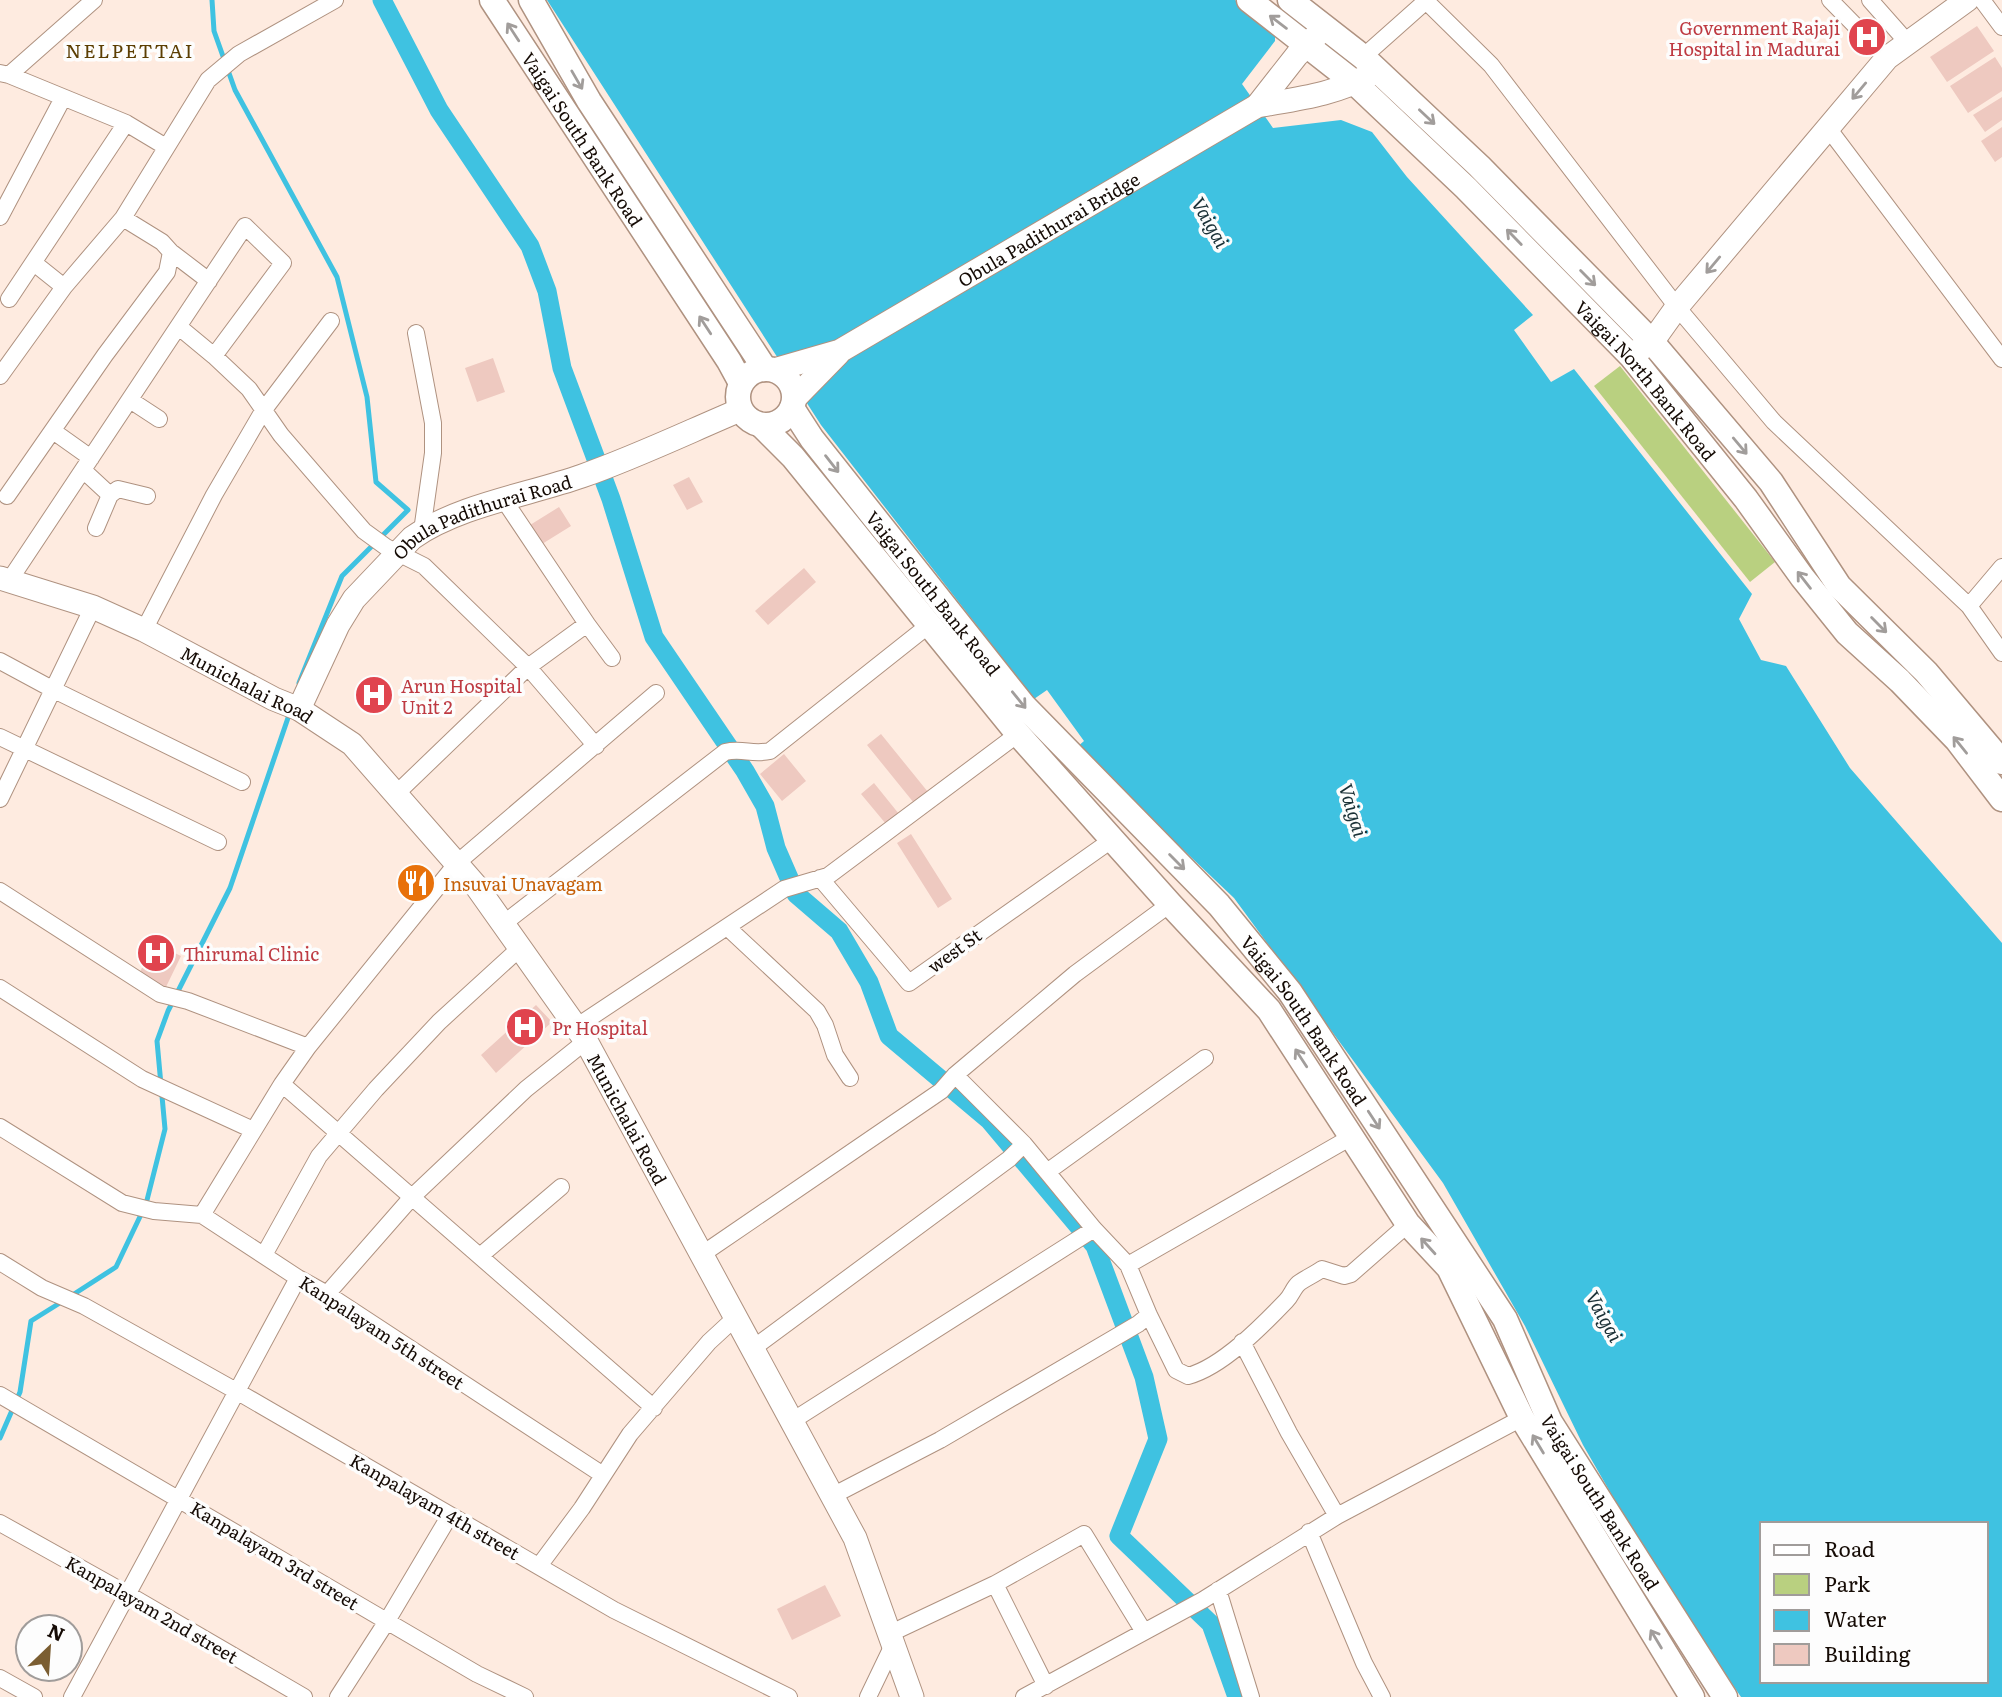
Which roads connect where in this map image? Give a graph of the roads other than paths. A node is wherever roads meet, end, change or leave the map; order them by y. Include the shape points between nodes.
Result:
1 (94, 0) edge
2 (335, 0) edge
3 (492, 0) edge
4 (531, 0) edge
5 (1249, 0) edge
6 (1290, 0) edge
7 (1425, 0) edge
8 (1830, 0) edge
9 (1870, 0) edge
10 (1967, 0) edge
11 (1982, 0) edge
12 (1325, 27) junction
13 (2002, 27) edge
14 (1908, 43) junction
15 (1302, 50) junction
16 (1887, 58) junction
17 (1370, 63) junction
18 (4, 74) edge
19 (1355, 83) junction
20 (63, 98) junction
21 (1257, 106) junction
22 (126, 123) junction
23 (1828, 128) junction
24 (166, 147) junction
25 (0, 217) edge
26 (123, 218) junction
27 (171, 253) junction
28 (34, 263) junction
29 (209, 281) junction
30 (64, 287) junction
31 (9, 299) dead end
32 (1677, 306) junction
33 (331, 321) dead end
34 (179, 327) junction
35 (416, 333) dead end
36 (1652, 342) junction
37 (841, 351) junction
38 (214, 356) junction
39 (1631, 356) junction
40 (2002, 359) edge
41 (769, 369) junction
42 (0, 376) edge
43 (741, 383) junction
44 (130, 400) junction
45 (793, 403) junction
46 (740, 410) junction
47 (263, 411) junction
48 (159, 419) dead end
49 (762, 426) junction
50 (53, 431) junction
51 (87, 464) junction
52 (110, 495) junction
53 (146, 496) dead end
54 (2, 498) edge
55 (503, 500) junction
56 (96, 528) dead end
57 (422, 531) junction
58 (391, 550) junction
59 (2002, 567) edge
60 (4, 580) edge
61 (1969, 606) junction
62 (93, 607) junction
63 (587, 624) junction
64 (929, 625) junction
65 (144, 629) junction
66 (2002, 653) edge
67 (612, 658) dead end
68 (0, 661) edge
69 (528, 667) junction
70 (52, 690) junction
71 (656, 693) dead end
72 (299, 709) junction
73 (1018, 734) junction
74 (0, 737) edge
75 (596, 746) junction
76 (23, 748) junction
77 (2002, 762) edge
78 (242, 782) dead end
79 (396, 794) junction
80 (0, 799) edge
81 (2002, 799) edge
82 (1113, 839) junction
83 (218, 842) dead end
84 (457, 863) junction
85 (820, 878) junction
86 (0, 891) edge
87 (1170, 904) junction
88 (503, 923) junction
89 (727, 927) junction
90 (520, 948) junction
91 (0, 988) edge
92 (581, 1034) junction
93 (308, 1047) junction
94 (1205, 1058) dead end
95 (955, 1075) junction
96 (850, 1078) dead end
97 (282, 1084) junction
98 (0, 1127) edge
99 (253, 1130) junction
100 (338, 1134) junction
101 (1353, 1136) junction
102 (1024, 1144) junction
103 (1047, 1172) junction
104 (561, 1186) dead end
105 (412, 1197) junction
106 (202, 1214) junction
107 (1408, 1224) junction
108 (1094, 1229) junction
109 (264, 1255) junction
110 (701, 1255) junction
111 (480, 1256) junction
112 (0, 1262) edge
113 (1128, 1265) junction
114 (298, 1278) junction
115 (327, 1294) junction
116 (736, 1318) junction
117 (1143, 1320) junction
118 (1242, 1342) junction
119 (752, 1349) junction
120 (238, 1392) junction
121 (0, 1395) edge
122 (654, 1408) junction
123 (1522, 1418) junction
124 (792, 1421) junction
125 (603, 1475) junction
126 (832, 1496) junction
127 (181, 1499) junction
128 (450, 1515) junction
129 (1337, 1516) junction
130 (0, 1523) edge
131 (1309, 1532) junction
132 (539, 1566) junction
133 (995, 1584) junction
134 (1218, 1590) junction
135 (129, 1595) junction
136 (387, 1621) junction
137 (1144, 1632) junction
138 (891, 1640) junction
139 (0, 1678) edge
140 (1046, 1686) junction
141 (34, 1697) edge
142 (72, 1697) edge
143 (304, 1697) edge
144 (338, 1697) edge
145 (525, 1697) edge
146 (789, 1697) edge
147 (868, 1697) edge
148 (912, 1697) edge
149 (1024, 1697) edge
150 (1251, 1697) edge
151 (1382, 1697) edge
152 (1692, 1697) edge
153 (1725, 1697) edge

1 - 18 street
2 - 24 street via 239,54 208,80
43 -> 3 main road, Vaigai South Bank Road
4 -> 41 main road, Vaigai South Bank Road via 589,101
15 -> 5 main road, Vaigai North Bank Road
6 - 12 main road, Vaigai North Bank Road
7 - 17 street
7 - 32 street via 1491,65
8 - 16 street
9 - 14 street
10 - 14 main road
11 - 13 street
12 - 15 main road, Obula Padithurai Bridge
12 - 17 main road, Vaigai North Bank Road
14 - 16 main road
15 - 19 main road, Vaigai North Bank Road
15 - 21 main road, Obula Padithurai Bridge
16 -> 23 main road
17 - 19 main road, Obula Padithurai Bridge
17 -> 36 main road, Vaigai North Bank Road
18 - 20 street
19 - 21 main road, Obula Padithurai Bridge
39 -> 19 main road, Vaigai North Bank Road
20 - 22 street
20 - 25 street
21 - 37 main road, Obula Padithurai Bridge
22 - 24 street
22 - 28 street
23 -> 32 main road
23 - 40 street
24 - 26 street
26 - 27 street via 162,242
26 - 30 street
27 - 29 street
27 - 50 street via 167,272
28 - 30 street
28 - 31 street
29 - 34 street
29 - 38 street via 245,226 284,263
30 - 42 street
32 - 36 main road
32 - 61 street via 1774,422
33 - 47 street
34 - 38 street
34 - 44 street
35 - 57 street via 433,423
36 - 39 main road
36 -> 77 main road, Vaigai North Bank Road via 1771,482 1839,586 1926,672
37 - 41 main road, Obula Padithurai Bridge
37 - 45 main road, Obula Padithurai Bridge
38 - 47 street via 249,389
81 -> 39 main road, Vaigai North Bank Road via 1956,740 1847,633
41 - 43 main road via 747,376
41 - 45 main road via 789,381
43 - 46 main road
44 - 48 street
44 - 51 street
45 - 49 main road via 780,422
45 -> 153 main road, Vaigai South Bank Road via 812,439 1024,706 1219,905 1290,992 1505,1319 1550,1422
46 - 49 main road
46 - 55 main road, Obula Padithurai Road via 611,465
47 - 58 street via 364,531
47 - 65 street
49 - 64 main road, Vaigai South Bank Road via 793,457
50 - 51 street
50 - 54 street
51 - 52 street
51 - 60 street
52 - 53 street via 118,489
52 - 56 street
55 - 57 main road, Obula Padithurai Road
55 - 63 street
57 - 58 main road, Obula Padithurai Road
58 - 69 street via 424,566
58 - 72 main road, Obula Padithurai Road via 338,625
59 - 61 street
60 - 62 main road, Munichalai Road
61 - 66 street
62 - 65 main road, Munichalai Road
62 - 70 street
63 - 67 street
63 - 69 street
64 - 73 main road, Vaigai South Bank Road
64 - 88 street via 770,751 732,750
65 - 72 main road, Munichalai Road
68 - 70 street
69 - 75 street
69 - 79 street
70 - 76 street
70 - 78 street
71 - 75 street
72 - 79 main road, Munichalai Road via 352,744
73 - 82 main road, Vaigai South Bank Road
73 - 85 street
74 - 76 street
75 - 84 street
76 - 80 street
76 - 83 street
79 - 84 main road, Munichalai Road
82 - 85 street, west St via 909,983
82 - 87 main road, Vaigai South Bank Road
84 - 88 main road, Munichalai Road
84 - 93 street
85 - 89 street via 784,889
86 - 93 street via 160,994
87 - 95 street via 1075,974
101 -> 87 main road, Vaigai South Bank Road via 1269,1010
88 - 90 main road, Munichalai Road
89 - 92 street
89 - 96 street via 817,1011
90 - 92 main road, Munichalai Road
90 - 100 street via 439,1022
91 - 99 street via 142,1079
92 - 105 street
92 - 110 main road, Munichalai Road
93 - 97 street
94 - 103 street
95 - 102 street
95 - 110 street via 940,1091
97 - 99 street
97 - 100 street
98 - 106 street, Kanpalayam 5th street via 122,1203 154,1211
99 - 106 street
100 - 105 street
100 - 109 street via 319,1156
101 - 107 main road, Vaigai South Bank Road
101 - 113 street
102 - 103 street
102 - 119 street
103 - 108 street
104 - 111 street
105 - 111 street
105 - 115 street
106 - 109 street, Kanpalayam 5th street
107 - 118 street via 1351,1274 1322,1269 1301,1281
123 -> 107 main road, Vaigai South Bank Road via 1448,1268
108 - 113 street
108 - 124 street
109 - 114 street, Kanpalayam 5th street
110 - 116 main road, Munichalai Road
111 - 122 street
112 - 120 street, Kanpalayam 4th street
113 - 117 street
114 - 115 street, Kanpalayam 5th street
114 - 120 street
115 - 125 street, Kanpalayam 5th street
116 - 119 main road, Munichalai Road
116 - 122 street via 709,1342
117 - 118 street via 1176,1370 1188,1376 1203,1372
117 - 126 street via 940,1440
118 - 129 street
119 - 124 main road, Munichalai Road
120 - 127 street
120 - 128 street, Kanpalayam 4th street
121 - 127 street, Kanpalayam 3rd street
122 - 125 street
123 - 129 street
152 -> 123 main road, Vaigai South Bank Road
124 - 126 main road, Munichalai Road
125 - 132 street
126 - 138 main road, Munichalai Road via 855,1538
127 - 135 street
127 - 136 street, Kanpalayam 3rd street
128 - 132 street, Kanpalayam 4th street
128 - 136 street
129 - 131 street
130 - 135 street, Kanpalayam 2nd street
131 - 134 street
131 - 151 street
132 - 146 street, Kanpalayam 4th street via 614,1610
133 - 137 street via 1084,1534
133 - 138 street
133 - 140 street
134 - 137 street
134 - 150 street
135 - 142 street
135 - 143 street, Kanpalayam 2nd street
136 - 144 street
136 - 145 street, Kanpalayam 3rd street
137 - 140 street
138 - 147 street
138 - 148 main road, Munichalai Road
139 - 141 street
140 - 149 street

